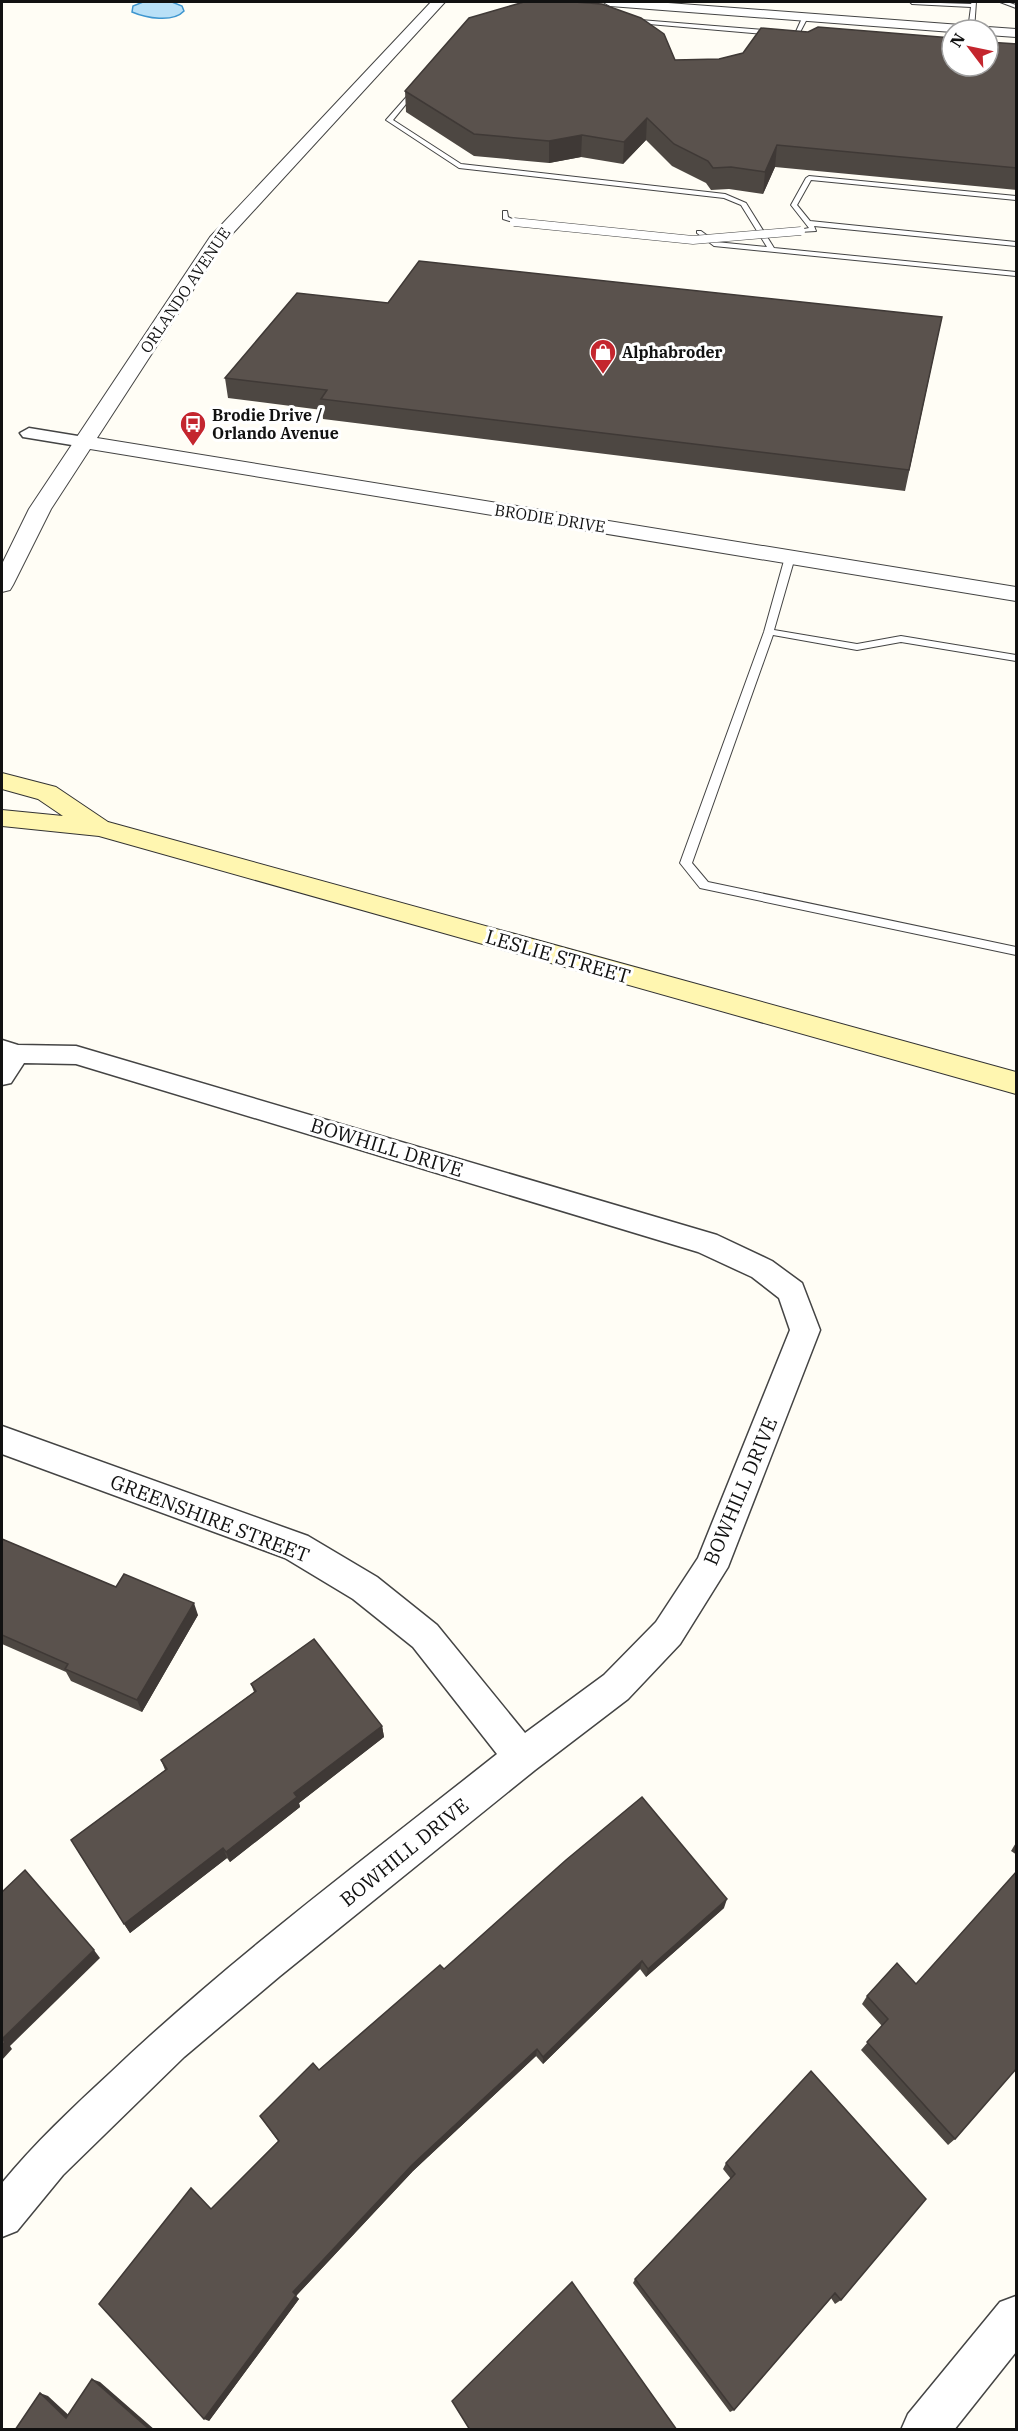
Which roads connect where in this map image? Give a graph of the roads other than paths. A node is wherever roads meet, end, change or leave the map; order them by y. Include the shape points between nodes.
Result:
1 (438, 2) edge
2 (610, 2) edge
3 (912, 2) edge
4 (1003, 2) edge
5 (973, 4) edge
6 (1017, 7) edge
7 (805, 17) junction
8 (619, 20) edge
9 (940, 27) edge
10 (1000, 32) edge
11 (1017, 33) edge
12 (796, 35) junction
13 (807, 36) edge
14 (419, 84) edge
15 (1017, 198) edge
16 (505, 213) dead end
17 (809, 224) junction
18 (699, 232) dead end
19 (767, 241) junction
20 (714, 244) junction
21 (1017, 244) edge
22 (772, 250) junction
23 (1017, 274) edge
24 (29, 433) dead end
25 (84, 442) junction
26 (790, 557) junction
27 (2, 585) edge
28 (1017, 594) edge
29 (769, 632) junction
30 (1017, 658) edge
31 (2, 781) edge
32 (2, 818) edge
33 (100, 828) junction
34 (1017, 951) edge
35 (7, 1060) edge
36 (1017, 1083) edge
37 (2, 1440) edge
38 (522, 1757) junction
39 (2, 2216) edge
40 (1017, 2318) edge
41 (924, 2430) edge

1 - 25 street, ORLANDO AVENUE via 227,227
2 - 7 street
3 - 5 lane
4 - 6 lane
7 - 9 street
7 - 12 lane
8 - 12 lane
10 - 11 street
12 - 13 lane
14 - 19 lane via 389,120 459,166 725,196 744,204
15 - 17 lane via 809,178 794,205
16 - 17 lane, bridge via 505,218 514,222 693,240 814,230
17 - 21 lane
18 - 20 lane
19 - 20 lane
19 - 22 lane
20 - 22 lane
22 - 23 lane
24 - 25 street
25 - 26 street, BRODIE DRIVE
25 - 27 street, ORLANDO AVENUE via 40,509
26 - 28 street, BRODIE DRIVE
26 - 29 lane
29 - 30 lane via 857,647 901,639
29 - 34 lane via 686,863 704,885
31 - 33 main road, LESLIE STREET via 47,793
32 - 33 main road, LESLIE STREET
33 - 36 main road, LESLIE STREET
35 - 38 street, BOWHILL DRIVE via 76,1055 707,1243 762,1269 792,1291 805,1330 711,1567 668,1633 616,1687
37 - 38 street, GREENSHIRE STREET via 296,1547 365,1588 425,1636
38 - 39 street, BOWHILL DRIVE via 170,2043 48,2160
40 - 41 street

